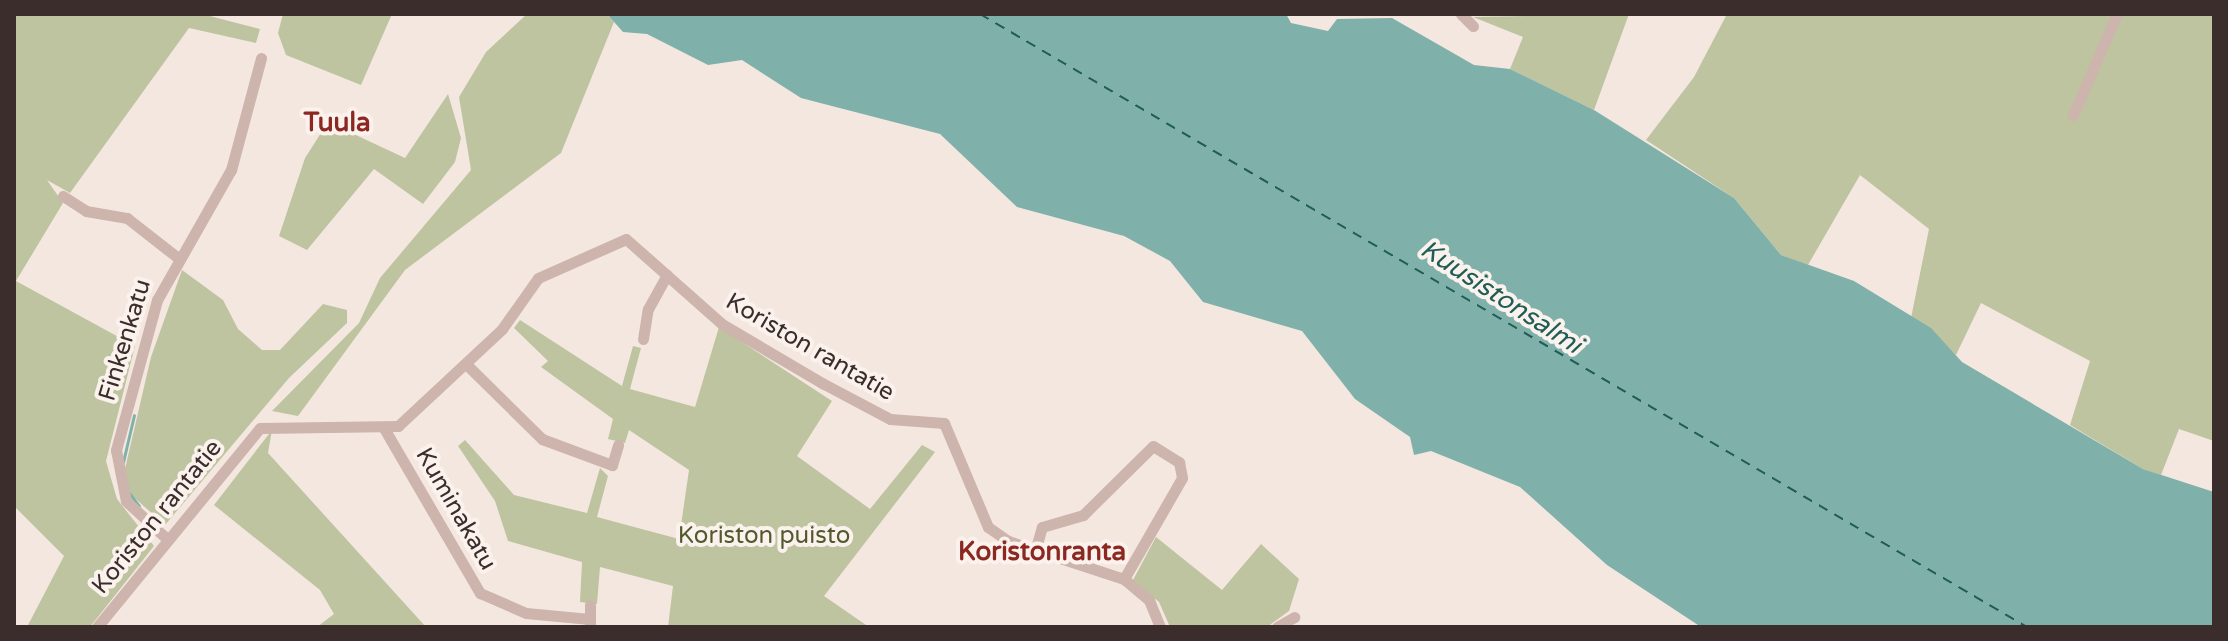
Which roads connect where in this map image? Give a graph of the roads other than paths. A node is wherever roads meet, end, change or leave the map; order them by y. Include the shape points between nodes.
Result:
1 (1461, 14) edge
2 (2117, 14) edge
3 (1473, 26) dead end
4 (261, 58) dead end
5 (2073, 115) dead end
6 (63, 196) dead end
7 (177, 257) junction
8 (667, 275) junction
9 (643, 339) dead end
10 (466, 364) junction
11 (385, 430) junction
12 (618, 445) dead end
13 (167, 539) junction
14 (1035, 551) junction
15 (1124, 579) junction
16 (590, 605) dead end
17 (1294, 617) dead end
18 (590, 623) edge
19 (97, 627) edge
20 (1160, 627) edge
21 (1277, 627) edge

1 - 3 street
2 - 5 street
4 - 7 street, Finkenkatu via 231,170
6 - 7 street via 86,211 127,218
7 - 13 street, Finkenkatu via 149,324 115,462 126,501
8 - 9 street via 648,309
8 - 10 street, Koriston rantatie via 626,239 582,254 538,278
8 - 14 street, Koriston rantatie via 722,324 840,393 890,419 944,423 980,517 1008,541
10 - 11 street, Koriston rantatie via 414,415
10 - 12 street via 542,439 612,465
11 - 13 street, Koriston rantatie via 260,428
11 - 18 street, Kuminakatu via 480,593 526,613
13 - 19 street, Koriston rantatie
14 - 15 street, Koriston rantatie
14 - 15 street via 1042,527 1083,515 1153,446 1179,462 1182,478
15 - 20 street, Koriston rantatie via 1149,600
16 - 18 street, Kuminakatu
17 - 21 street

